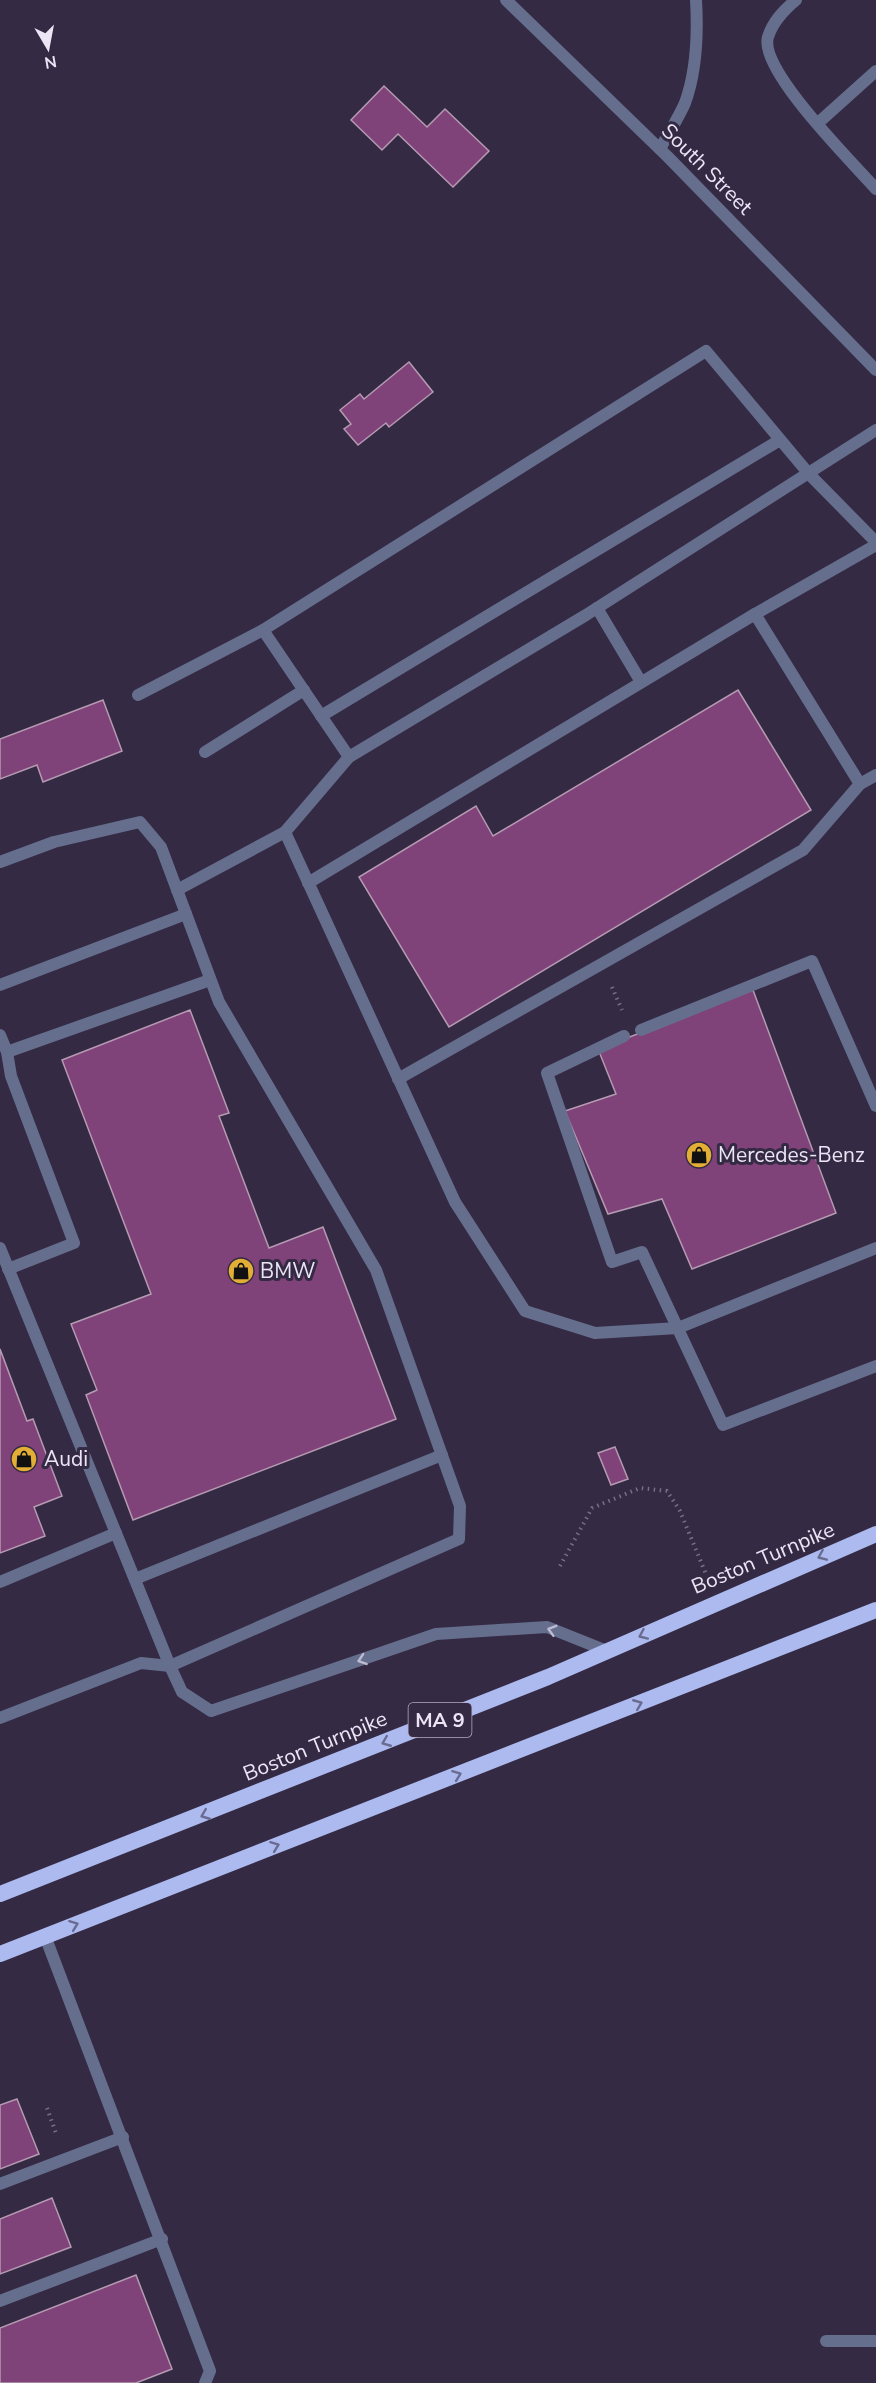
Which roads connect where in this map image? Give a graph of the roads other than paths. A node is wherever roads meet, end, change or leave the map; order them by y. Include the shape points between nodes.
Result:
1 (506, 0) edge
2 (696, 0) edge
3 (796, 0) edge
4 (876, 71) edge
5 (818, 123) junction
6 (660, 149) junction
7 (876, 189) edge
8 (876, 370) edge
9 (876, 430) edge
10 (780, 440) junction
11 (809, 474) junction
12 (876, 544) edge
13 (597, 608) junction
14 (756, 614) junction
15 (263, 630) junction
16 (641, 682) junction
17 (304, 690) junction
18 (138, 695) dead end
19 (321, 716) junction
20 (205, 752) dead end
21 (349, 758) junction
22 (876, 776) edge
23 (860, 784) junction
24 (285, 832) junction
25 (0, 862) edge
26 (308, 883) junction
27 (177, 890) junction
28 (186, 914) junction
29 (210, 980) junction
30 (0, 985) edge
31 (641, 1029) dead end
32 (0, 1035) edge
33 (624, 1036) dead end
34 (7, 1052) junction
35 (398, 1079) junction
36 (876, 1106) edge
37 (0, 1248) edge
38 (876, 1248) edge
39 (8, 1269) junction
40 (678, 1328) junction
41 (876, 1366) edge
42 (442, 1455) junction
43 (116, 1533) junction
44 (876, 1534) edge
45 (135, 1579) junction
46 (0, 1582) edge
47 (876, 1610) edge
48 (607, 1651) junction
49 (171, 1666) junction
50 (0, 1718) edge
51 (0, 1894) edge
52 (45, 1936) junction
53 (0, 1954) edge
54 (123, 2137) junction
55 (0, 2184) edge
56 (162, 2239) junction
57 (0, 2301) edge
58 (826, 2341) dead end
59 (876, 2341) edge
60 (206, 2383) edge

1 - 6 street, South Street
2 - 6 street via 698,30 692,77 684,104
3 - 5 street via 780,14 767,38 770,62
4 - 5 street
5 - 7 street
6 - 8 street, South Street
9 - 11 street
10 - 11 street
10 - 15 street via 706,351
10 - 19 street
11 - 12 street
11 - 13 street
12 - 14 street
13 - 16 street
13 - 21 street
14 - 16 street
14 - 23 street
15 - 17 street
15 - 18 street
16 - 26 street
17 - 19 street
17 - 20 street
19 - 21 street
21 - 24 street
22 - 23 street
23 - 35 street via 803,850
24 - 26 street
24 - 27 street
25 - 27 street via 54,842 140,822 161,847
26 - 35 street
27 - 28 street
28 - 29 street
28 - 30 street
29 - 34 street
29 - 42 street via 219,1002 376,1270
31 - 36 street via 812,961
32 - 34 street
33 - 40 street via 547,1073 612,1262 642,1252
34 - 39 street via 11,1076 74,1243
35 - 40 street via 455,1202 525,1311 595,1333
37 - 39 street
38 - 40 street
39 - 43 street
40 - 41 street via 723,1425
42 - 45 street
42 - 49 street via 460,1506 459,1539
43 - 45 street
43 - 46 street
44 -> 48 highway, Boston Turnpike / MA 9
45 - 49 street
52 -> 47 highway, MA 9
48 -> 49 street via 547,1627 436,1634 211,1711 182,1692
48 -> 51 highway, Boston Turnpike / MA 9
49 - 50 street via 141,1663
52 - 53 highway, MA 9
52 - 54 street
54 - 55 street
54 - 56 street
56 - 57 street
56 - 60 street via 210,2371
58 - 59 street

